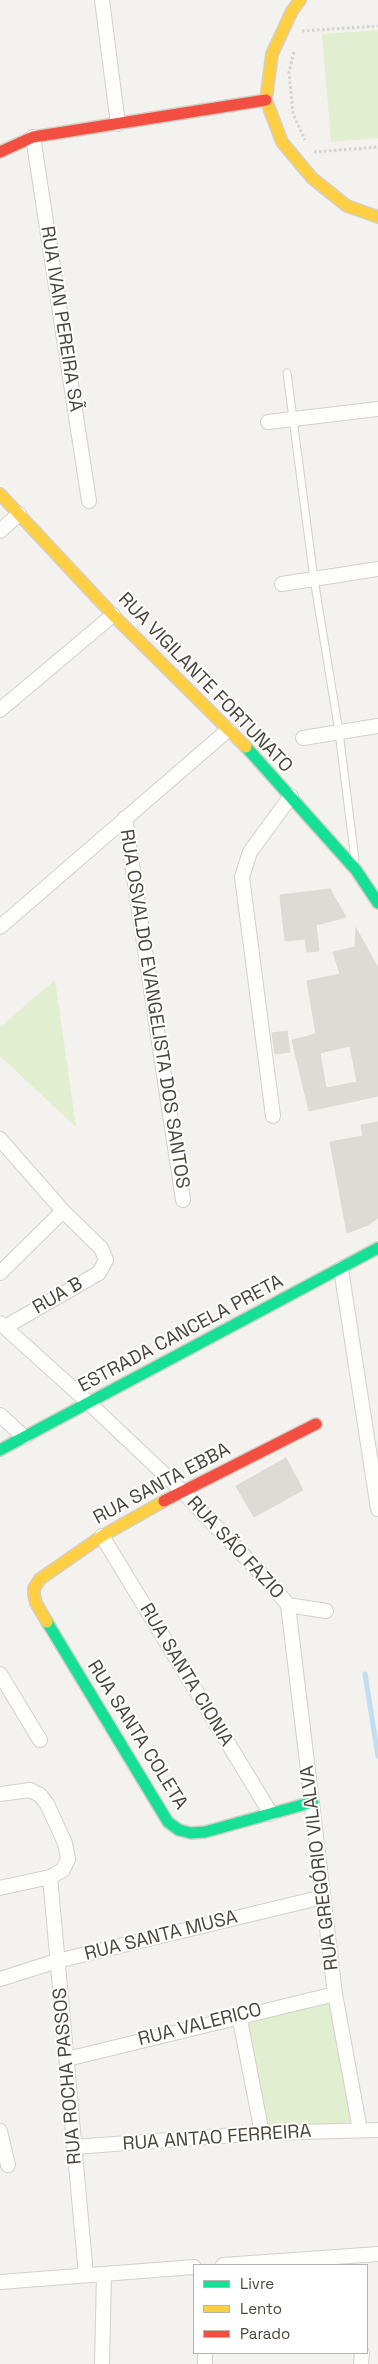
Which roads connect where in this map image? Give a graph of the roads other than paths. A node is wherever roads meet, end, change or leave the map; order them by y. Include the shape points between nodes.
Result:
1 (102, 0) edge
2 (300, 0) edge
3 (266, 100) junction
4 (118, 124) junction
5 (33, 138) junction
6 (0, 152) edge
7 (378, 217) edge
8 (287, 373) dead end
9 (378, 409) edge
10 (294, 421) junction
11 (268, 422) dead end
12 (0, 494) edge
13 (88, 501) dead end
14 (19, 514) junction
15 (0, 531) edge
16 (378, 569) edge
17 (314, 579) junction
18 (282, 584) dead end
19 (113, 614) junction
20 (0, 710) edge
21 (378, 726) edge
22 (228, 730) junction
23 (339, 732) junction
24 (303, 738) dead end
25 (292, 796) junction
26 (125, 818) junction
27 (356, 870) junction
28 (378, 903) edge
29 (0, 927) edge
30 (273, 1116) dead end
31 (0, 1139) edge
32 (183, 1200) dead end
33 (63, 1211) junction
34 (378, 1248) edge
35 (341, 1269) junction
36 (0, 1273) edge
37 (2, 1325) edge
38 (90, 1403) junction
39 (0, 1415) edge
40 (316, 1424) dead end
41 (24, 1437) junction
42 (0, 1450) edge
43 (182, 1491) junction
44 (378, 1509) edge
45 (102, 1536) junction
46 (34, 1588) joint
47 (288, 1605) junction
48 (326, 1611) dead end
49 (0, 1674) edge
50 (40, 1740) dead end
51 (0, 1794) edge
52 (313, 1802) junction
53 (271, 1814) junction
54 (50, 1877) junction
55 (0, 1888) edge
56 (323, 1898) junction
57 (57, 1961) junction
58 (0, 1979) edge
59 (335, 1994) junction
60 (239, 2015) junction
61 (67, 2059) junction
62 (360, 2130) junction
63 (378, 2130) edge
64 (0, 2131) edge
65 (262, 2133) junction
66 (74, 2147) junction
67 (8, 2165) dead end
68 (369, 2258) edge
69 (244, 2264) edge
70 (193, 2267) edge
71 (104, 2274) junction
72 (86, 2275) junction
73 (0, 2282) edge
74 (102, 2364) edge

1 - 4 street
2 - 3 street via 272,54
3 - 4 street
3 - 7 street via 282,142 312,178 348,206
4 - 5 street
5 - 6 street
5 - 13 street, RUA IVAN PEREIRA SÃ
8 - 10 lane
9 - 10 street
10 - 11 street
10 - 17 lane
12 - 14 street, RUA VIGILANTE FORTUNATO
14 - 15 street
14 - 19 street, RUA VIGILANTE FORTUNATO
16 - 17 street
17 - 18 street
17 - 23 lane
19 - 20 street
19 - 22 street, RUA VIGILANTE FORTUNATO
21 - 23 street
22 - 25 street, RUA VIGILANTE FORTUNATO
22 - 26 street
23 - 24 street
23 - 27 lane
25 - 27 street, RUA VIGILANTE FORTUNATO
25 - 30 street via 250,852 242,877
26 - 29 street
26 - 32 street, RUA OSVALDO EVANGELISTA DOS SANTOS
27 - 28 street, RUA VIGILANTE FORTUNATO
31 - 33 street
33 - 36 street
33 - 37 street, RUA B via 101,1248 106,1260 99,1273
34 - 35 street, ESTRADA CANCELA PRETA
35 - 38 street, ESTRADA CANCELA PRETA
35 - 44 street
37 - 38 street, RUA SÃO FAZIO
38 - 41 street, ESTRADA CANCELA PRETA
38 - 43 street, RUA SÃO FAZIO
39 - 41 street
40 - 43 street, RUA SANTA EBBA
41 - 42 street, ESTRADA CANCELA PRETA
43 - 45 street, RUA SANTA EBBA
43 - 47 street, RUA SÃO FAZIO
45 - 46 street, RUA SANTA EBBA via 40,1579
45 - 53 street, RUA SANTA CIONIA
46 - 53 street, RUA SANTA COLETA via 36,1603 168,1822 179,1830 205,1832
47 - 48 street, RUA SÃO FAZIO
47 - 52 street, RUA GREGÓRIO VILALVA
49 - 50 street
51 - 54 street via 30,1790 47,1804 65,1843 68,1859 63,1870
52 - 53 street, RUA SANTA COLETA
52 - 56 street, RUA GREGÓRIO VILALVA
54 - 55 street
54 - 57 street, RUA ROCHA PASSOS
56 - 57 street, RUA SANTA MUSA
56 - 59 street, RUA GREGÓRIO VILALVA
57 - 58 street, RUA SANTA MUSA
57 - 61 street, RUA ROCHA PASSOS
59 - 60 street, RUA VALERICO
59 - 62 street, RUA GREGÓRIO VILALVA
60 - 61 street, RUA VALERICO
60 - 65 street
61 - 66 street, RUA ROCHA PASSOS
62 - 63 street, RUA ANTAO FERREIRA
62 - 65 street, RUA ANTAO FERREIRA
64 - 67 street
65 - 66 street, RUA ANTAO FERREIRA
66 - 72 street, RUA ROCHA PASSOS
68 - 69 street
70 - 71 street
71 - 72 street
71 - 74 street
72 - 73 street

